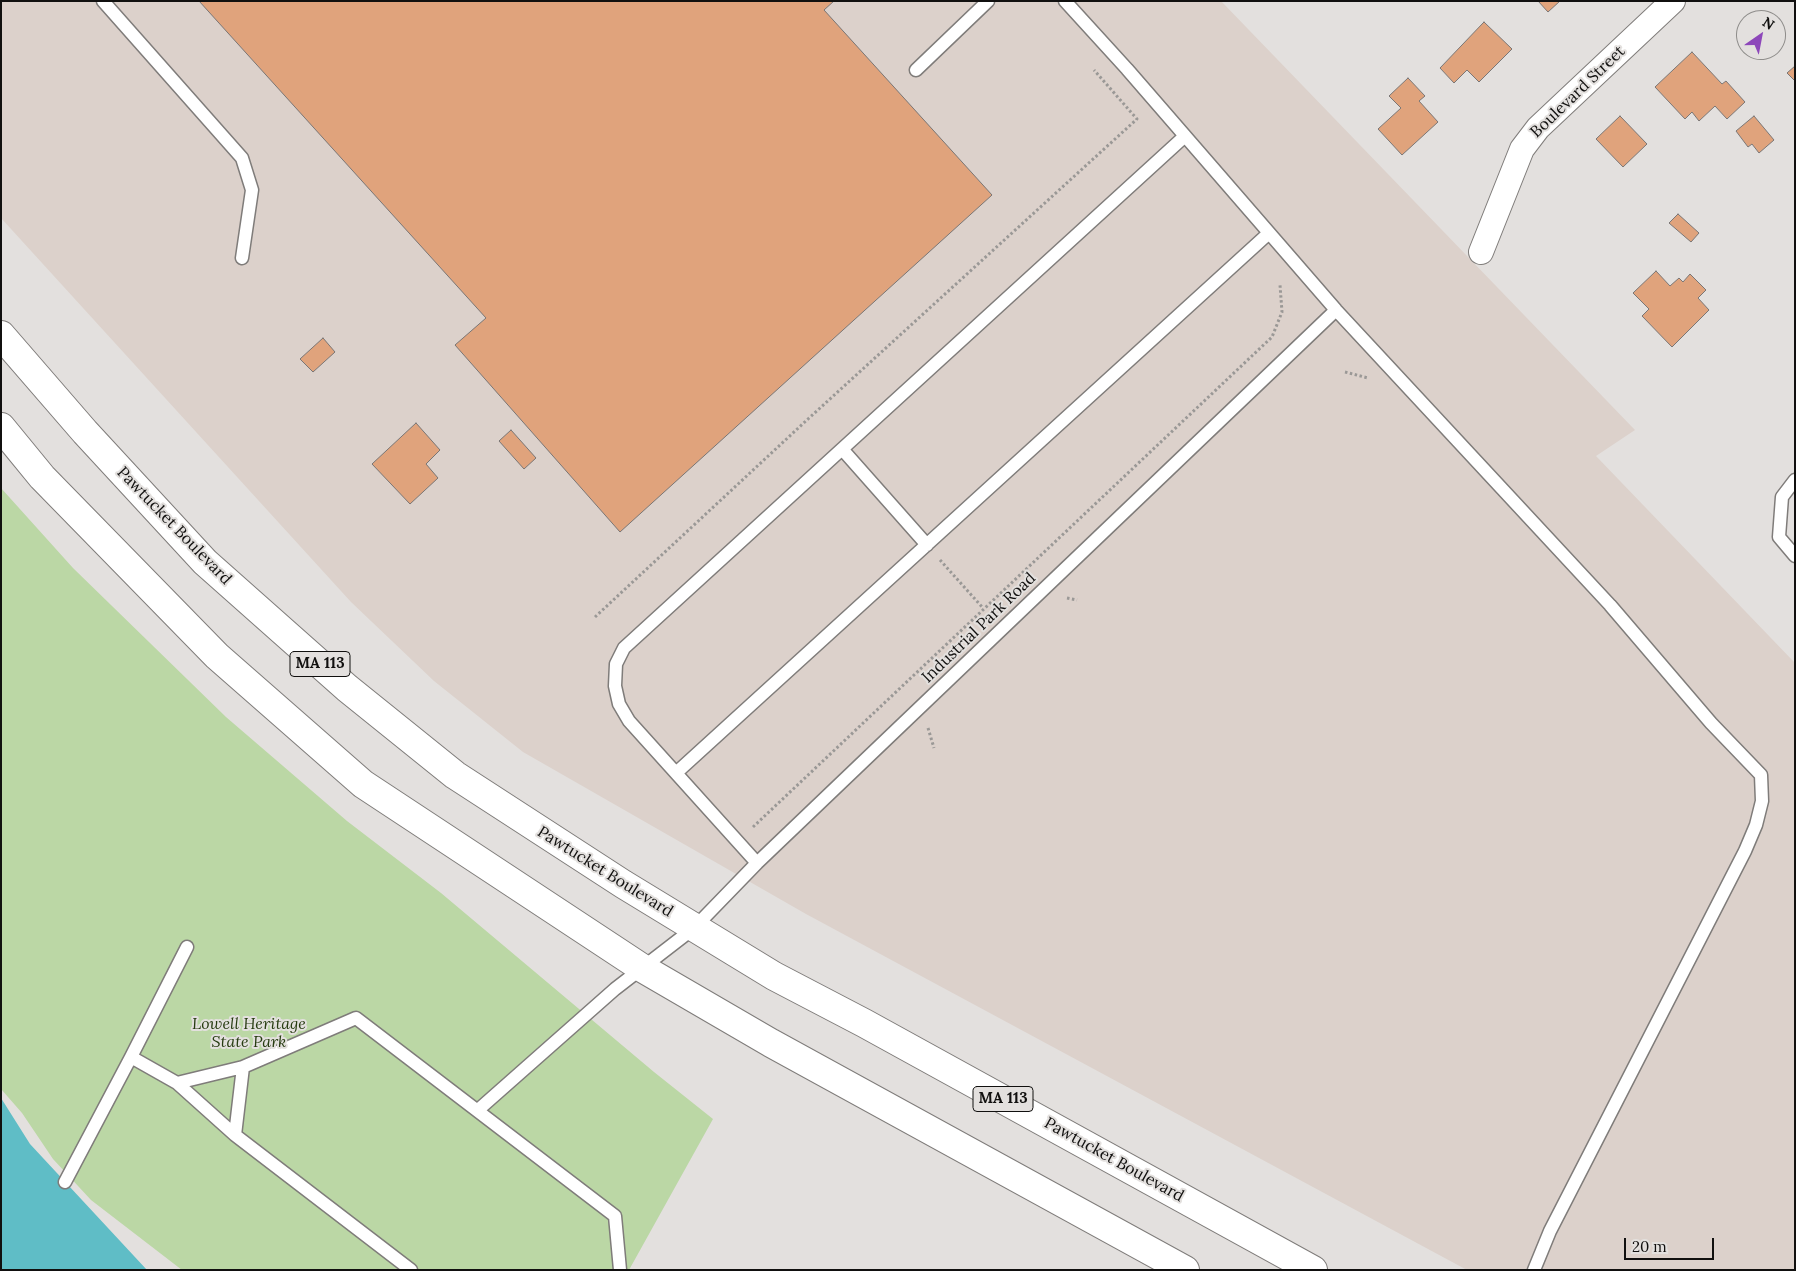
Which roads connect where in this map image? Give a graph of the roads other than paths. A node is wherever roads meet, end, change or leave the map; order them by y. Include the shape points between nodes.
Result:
1 (103, 1) edge
2 (988, 1) edge
3 (1065, 1) edge
4 (1673, 1) edge
5 (916, 70) dead end
6 (1185, 136) junction
7 (1269, 233) junction
8 (1481, 252) dead end
9 (242, 258) dead end
10 (1336, 310) junction
11 (1, 334) edge
12 (1, 427) edge
13 (842, 449) junction
14 (1795, 480) edge
15 (927, 545) junction
16 (1795, 556) edge
17 (676, 773) junction
18 (757, 863) junction
19 (694, 928) junction
20 (187, 947) dead end
21 (642, 968) junction
22 (131, 1057) junction
23 (243, 1067) junction
24 (176, 1083) junction
25 (478, 1110) junction
26 (235, 1135) junction
27 (65, 1182) dead end
28 (411, 1270) edge
29 (620, 1270) edge
30 (1185, 1270) edge
31 (1314, 1270) edge
32 (1534, 1270) edge

1 - 9 lane via 242,158 252,190
2 - 5 lane
3 - 6 lane
4 - 8 street, Boulevard Street via 1538,128 1522,149
6 - 7 lane
6 - 13 lane
7 - 10 lane
7 - 15 lane
10 - 18 lane, Industrial Park Road
10 - 32 lane via 1610,605 1711,723 1761,775 1762,801 1745,851 1550,1231
11 - 19 main road, Pawtucket Boulevard / MA 113 via 85,432 205,562 347,688 455,775
12 - 21 main road via 42,477 216,656 363,784
13 - 15 lane
13 - 17 lane via 624,648 616,664 615,686 619,704 629,721
14 - 16 lane via 1782,497 1779,537
15 - 17 lane
17 - 18 lane
18 - 19 lane, Industrial Park Road
19 - 21 lane, Industrial Park Road
19 - 31 main road, Pawtucket Boulevard / MA 113 via 774,976
20 - 22 lane
21 - 25 lane, Industrial Park Road
21 - 30 main road via 771,1043
22 - 24 lane
22 - 27 lane
23 - 24 lane
23 - 25 lane via 356,1018
23 - 26 lane
24 - 26 lane
25 - 29 lane via 615,1216
26 - 28 lane

